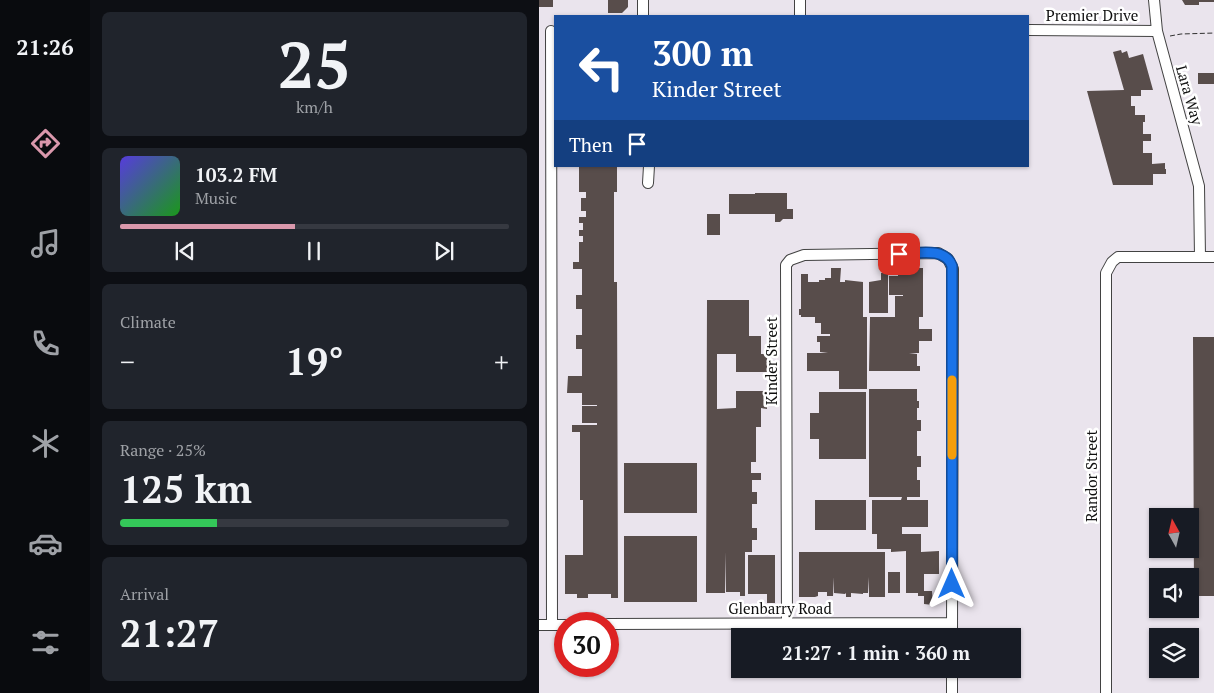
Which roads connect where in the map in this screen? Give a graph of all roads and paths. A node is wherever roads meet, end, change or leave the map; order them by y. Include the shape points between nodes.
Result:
1 (643, 0) edge
2 (800, 0) edge
3 (1154, 0) edge
4 (643, 15) edge
5 (800, 15) edge
6 (1029, 30) edge
7 (1157, 30) junction
8 (539, 31) edge
9 (553, 31) edge
10 (1214, 33) edge
11 (1170, 36) dead end
12 (649, 167) edge
13 (648, 183) dead end
14 (1200, 257) junction
15 (1214, 257) edge
16 (787, 623) junction
17 (952, 623) junction
18 (619, 624) edge
19 (539, 625) edge
20 (552, 625) joint
21 (952, 628) edge
22 (952, 678) edge
23 (953, 693) edge
24 (1106, 693) edge

1 - 4 street
2 - 5 street
3 - 7 street, Lara Way
6 - 7 street, Premier Drive
7 - 14 street, Lara Way via 1199,186
8 - 9 street
9 - 20 street
10 - 11 path
12 - 13 street
14 - 15 street
14 - 24 street, Randor Street via 1118,257 1106,273
16 - 17 street, Glenbarry Road
16 - 17 street, Kinder Street via 786,265 803,255 938,253 948,259 953,269
16 - 18 street, Glenbarry Road
17 - 21 street
19 - 20 street
22 - 23 street

